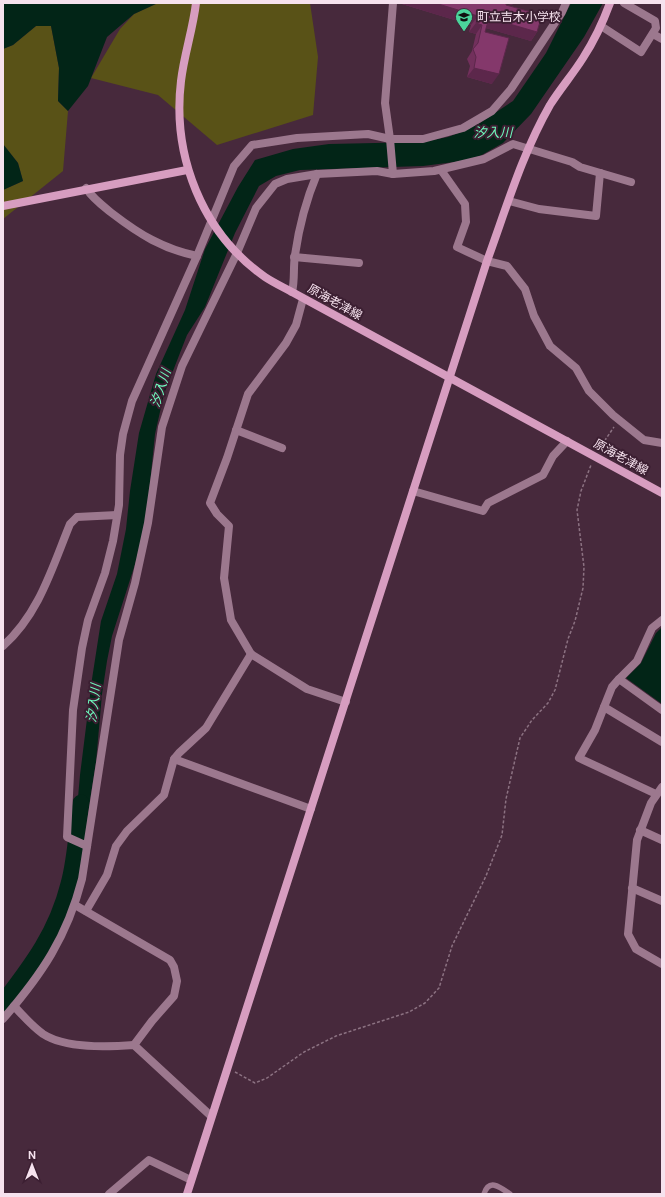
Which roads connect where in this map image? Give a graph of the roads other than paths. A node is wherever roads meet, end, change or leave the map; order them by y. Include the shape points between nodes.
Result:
1 (196, 3) edge
2 (393, 3) edge
3 (566, 3) edge
4 (610, 3) edge
5 (624, 3) edge
6 (601, 26) junction
7 (653, 34) junction
8 (662, 39) edge
9 (390, 140) junction
10 (528, 149) junction
11 (187, 170) junction
12 (441, 170) junction
13 (600, 173) junction
14 (317, 174) junction
15 (392, 174) junction
16 (631, 182) dead end
17 (86, 188) junction
18 (509, 201) junction
19 (3, 206) edge
20 (210, 220) junction
21 (235, 251) junction
22 (196, 256) junction
23 (294, 257) junction
24 (487, 262) junction
25 (359, 263) dead end
26 (292, 292) junction
27 (303, 299) junction
28 (450, 378) junction
29 (236, 430) junction
30 (567, 441) junction
31 (662, 443) edge
32 (282, 448) dead end
33 (414, 490) junction
34 (662, 493) edge
35 (117, 515) junction
36 (662, 620) edge
37 (3, 646) edge
38 (250, 654) junction
39 (619, 679) junction
40 (346, 702) junction
41 (604, 707) junction
42 (662, 710) edge
43 (662, 742) edge
44 (174, 759) junction
45 (662, 787) edge
46 (656, 794) junction
47 (311, 810) junction
48 (640, 830) junction
49 (662, 840) edge
50 (87, 846) junction
51 (632, 888) junction
52 (662, 901) edge
53 (75, 906) junction
54 (86, 911) junction
55 (662, 964) edge
56 (14, 1006) junction
57 (3, 1019) edge
58 (134, 1045) junction
59 (212, 1116) junction
60 (191, 1180) junction
61 (109, 1194) edge
62 (186, 1194) edge
63 (484, 1194) edge
64 (510, 1194) edge

1 - 11 street, 原海老津線 via 181,80 179,123
2 - 9 street via 385,103
3 - 9 street via 529,63 492,111 468,126 452,132 423,139
4 - 6 street
5 - 7 street via 655,21 656,28
6 - 7 street via 641,52
6 - 10 street via 583,58 550,106
7 - 8 street
9 - 15 street
9 - 20 street via 368,134 297,138 252,145 234,166
10 - 12 street via 513,144 484,159
10 - 13 street
10 - 18 street
11 - 17 street
11 - 20 street, 原海老津線
12 - 15 street
12 - 24 street via 465,204 466,222 457,247
13 - 16 street
13 - 18 street via 596,216 539,209
14 - 15 street via 377,171
14 - 21 street via 287,178 275,184 256,208
14 - 23 street via 308,196
17 - 19 street
17 - 22 street via 92,197 134,231 168,249
18 - 24 street
20 - 21 street, 原海老津線
20 - 22 street
21 - 26 street, 原海老津線 via 265,277
21 - 50 street via 182,366 162,427 148,523 119,640
22 - 35 street via 132,401 120,455
23 - 25 street
23 - 26 street via 295,280
24 - 28 street
24 - 31 street via 507,266 525,290 534,316 550,346 576,368 589,391 644,440
26 - 27 street, 原海老津線
27 - 28 street, 原海老津線
27 - 29 street via 296,325 248,394
28 - 30 street, 原海老津線
28 - 33 street
29 - 32 street
29 - 38 street via 210,503 229,526 224,578 226,592 231,620
30 - 33 street via 553,456 543,475 488,503 483,511
30 - 34 street, 原海老津線
33 - 40 street
35 - 37 street via 77,517 70,524 38,602 25,624
35 - 50 street via 107,567 88,620 74,710 67,837
36 - 39 street via 652,628 637,660
38 - 40 street via 307,689
38 - 44 street via 206,728
39 - 41 street via 612,687
39 - 42 street
40 - 47 street
41 - 43 street
41 - 46 street via 595,730 579,758
44 - 47 street
44 - 54 street via 164,795 127,830 116,846 107,875
45 - 46 street
46 - 48 street
47 - 59 street
48 - 49 street
48 - 51 street
50 - 53 street
51 - 52 street
51 - 55 street via 628,934 636,949
53 - 54 street
53 - 56 street via 70,921 44,969
54 - 58 street via 170,960 174,967 177,981 174,996
56 - 57 street
56 - 58 street via 44,1035 59,1040 101,1047
58 - 59 street
59 - 60 street
60 - 61 street via 149,1160
60 - 62 street
63 - 64 lane via 485,1188 490,1184

